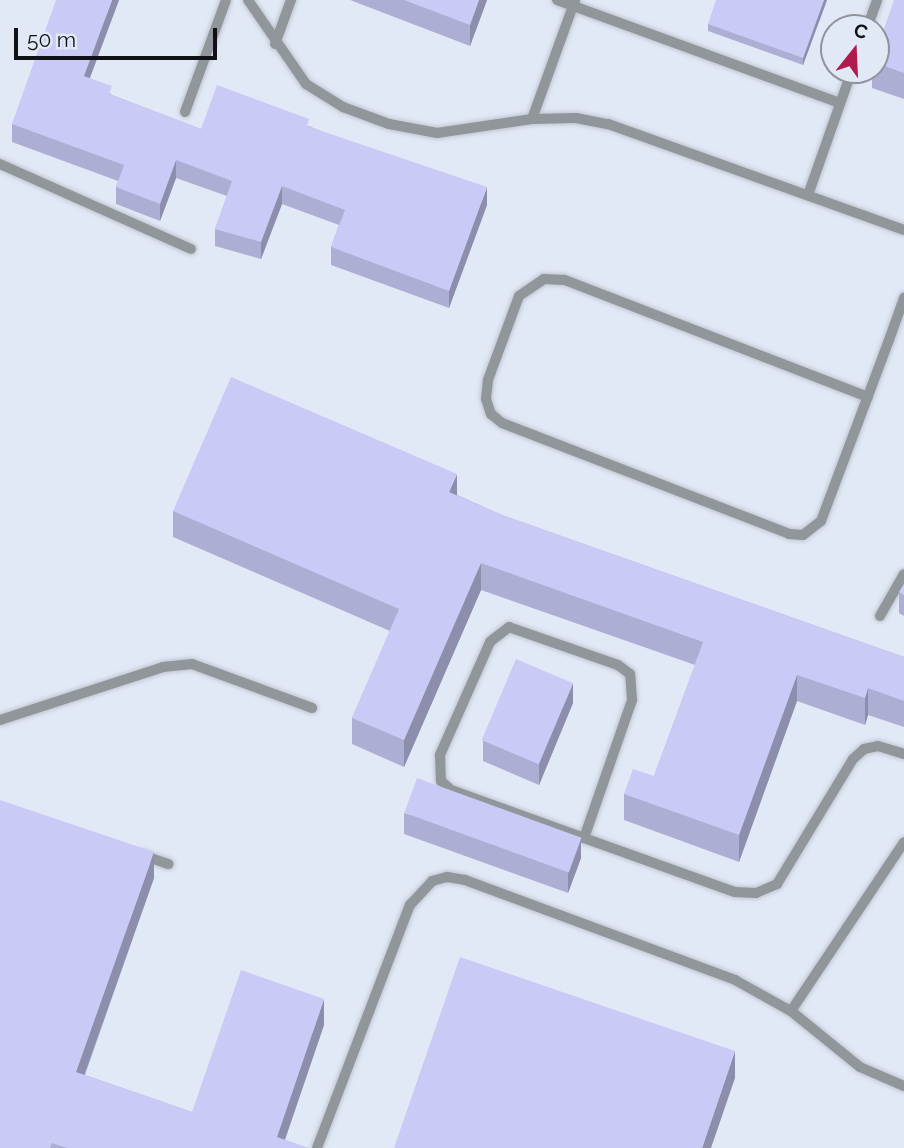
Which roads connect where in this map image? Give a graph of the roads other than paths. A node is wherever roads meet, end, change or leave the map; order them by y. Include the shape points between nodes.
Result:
1 (226, 0) edge
2 (248, 0) edge
3 (291, 0) edge
4 (557, 0) edge
5 (574, 3) edge
6 (275, 44) junction
7 (847, 84) edge
8 (840, 103) junction
9 (185, 112) dead end
10 (532, 119) junction
11 (0, 164) edge
12 (807, 195) junction
13 (904, 230) edge
14 (191, 249) dead end
15 (904, 299) edge
16 (868, 397) junction
17 (904, 574) edge
18 (880, 616) dead end
19 (312, 708) dead end
20 (0, 719) edge
21 (904, 754) edge
22 (584, 838) junction
23 (904, 842) edge
24 (129, 851) edge
25 (168, 864) dead end
26 (791, 1011) junction
27 (904, 1086) edge
28 (317, 1148) edge

1 - 9 lane
2 - 6 lane
3 - 6 lane
4 - 5 lane
5 - 8 lane
5 - 10 lane
6 - 10 lane via 306,84 325,98 389,124 437,133
7 - 8 lane
8 - 12 lane
10 - 12 lane via 576,118 608,124
11 - 14 lane
12 - 13 lane
15 - 16 lane
16 - 16 lane via 564,281 544,279 519,296 488,380 486,399 491,414 502,423 789,534 803,535 821,521
17 - 18 lane
19 - 20 lane via 192,664 163,667
21 - 22 lane via 878,746 853,759 792,866 777,884 755,893 735,892
22 - 22 lane via 632,700 630,674 618,665 509,627 490,642 440,755 441,781 451,790
23 - 26 lane
24 - 25 lane
26 - 27 lane via 860,1067
26 - 28 lane via 735,980 465,880 432,881 411,905

